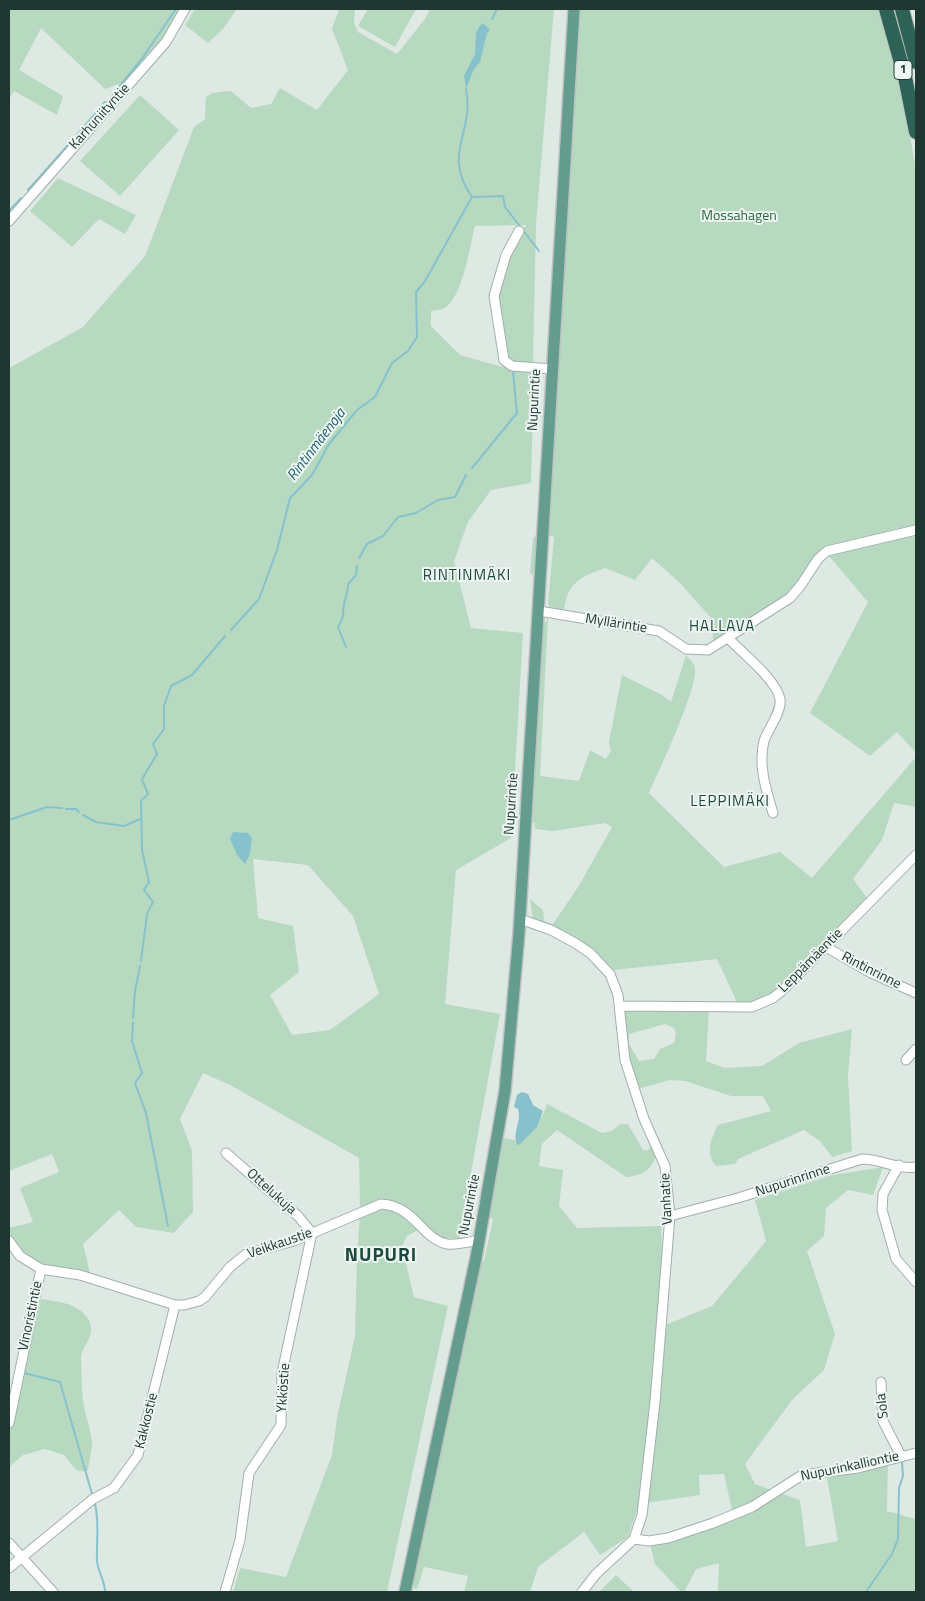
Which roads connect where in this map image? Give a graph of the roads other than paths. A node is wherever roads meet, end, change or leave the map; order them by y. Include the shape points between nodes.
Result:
1 (185, 9) edge
2 (574, 9) edge
3 (886, 9) edge
4 (902, 9) edge
5 (916, 62) edge
6 (916, 132) edge
7 (9, 221) edge
8 (519, 231) dead end
9 (552, 369) junction
10 (916, 530) edge
11 (539, 611) junction
12 (728, 638) junction
13 (773, 813) dead end
14 (916, 855) edge
15 (520, 919) junction
16 (826, 947) junction
17 (916, 993) edge
18 (620, 1006) junction
19 (916, 1049) edge
20 (906, 1060) dead end
21 (226, 1153) dead end
22 (898, 1166) junction
23 (916, 1167) edge
24 (670, 1216) junction
25 (312, 1234) junction
26 (479, 1240) junction
27 (9, 1241) edge
28 (41, 1269) junction
29 (916, 1282) edge
30 (175, 1305) junction
31 (881, 1382) dead end
32 (9, 1423) edge
33 (916, 1453) edge
34 (901, 1456) junction
35 (634, 1539) junction
36 (9, 1542) edge
37 (22, 1557) junction
38 (9, 1568) edge
39 (53, 1592) edge
40 (225, 1592) edge
41 (405, 1592) edge
42 (582, 1592) edge

1 - 7 street, Karhuniityntie via 166,42
2 - 9 main road, Nupurintie
3 - 6 highway, 1
4 - 5 highway, 1
8 - 9 street via 506,255 494,296 504,360 512,366
9 - 11 main road, Nupurintie
10 - 12 street, Myllärintie via 827,551 790,598
11 - 12 street, Myllärintie via 659,631 693,651 713,648
11 - 15 main road, Nupurintie
12 - 13 street via 768,679 780,698 763,752 765,786
14 - 16 street, Leppämäentie
15 - 18 street, Vanhatie via 550,930 590,953 610,974
15 - 26 main road, Nupurintie via 505,1091
16 - 17 street, Rintinrinne via 871,973
16 - 18 street, Leppämäentie via 783,990 762,1005 739,1008
18 - 24 street, Vanhatie via 625,1060 644,1119 665,1166
19 - 20 street
21 - 25 street, Ottelukuja via 298,1216
22 - 23 street, Nupurinrinne
22 - 24 street, Nupurinrinne via 862,1158
22 - 29 street via 883,1194 882,1210 896,1259
24 - 35 street, Vanhatie via 654,1412 642,1515
25 - 26 street, Veikkaustie via 381,1204 388,1204 411,1215 436,1239 447,1244
25 - 30 street, Veikkaustie via 246,1254 199,1301
25 - 40 street, Ykköstie via 282,1373 281,1425 249,1473 240,1540
26 - 41 main road, Nupurintie
27 - 28 street, Veikkaustie via 20,1256
28 - 30 street, Veikkaustie via 80,1275
28 - 32 street, Vinoristintie
30 - 37 street, Kakkostie via 138,1455 114,1488 93,1499
31 - 34 street, Sola via 883,1421
33 - 34 street, Nupurinkalliontie
34 - 35 street, Nupurinkalliontie via 858,1468 802,1475 752,1507 714,1523 668,1538
35 - 42 street via 589,1581
36 - 37 street
37 - 38 street, Kakkostie
37 - 39 street

